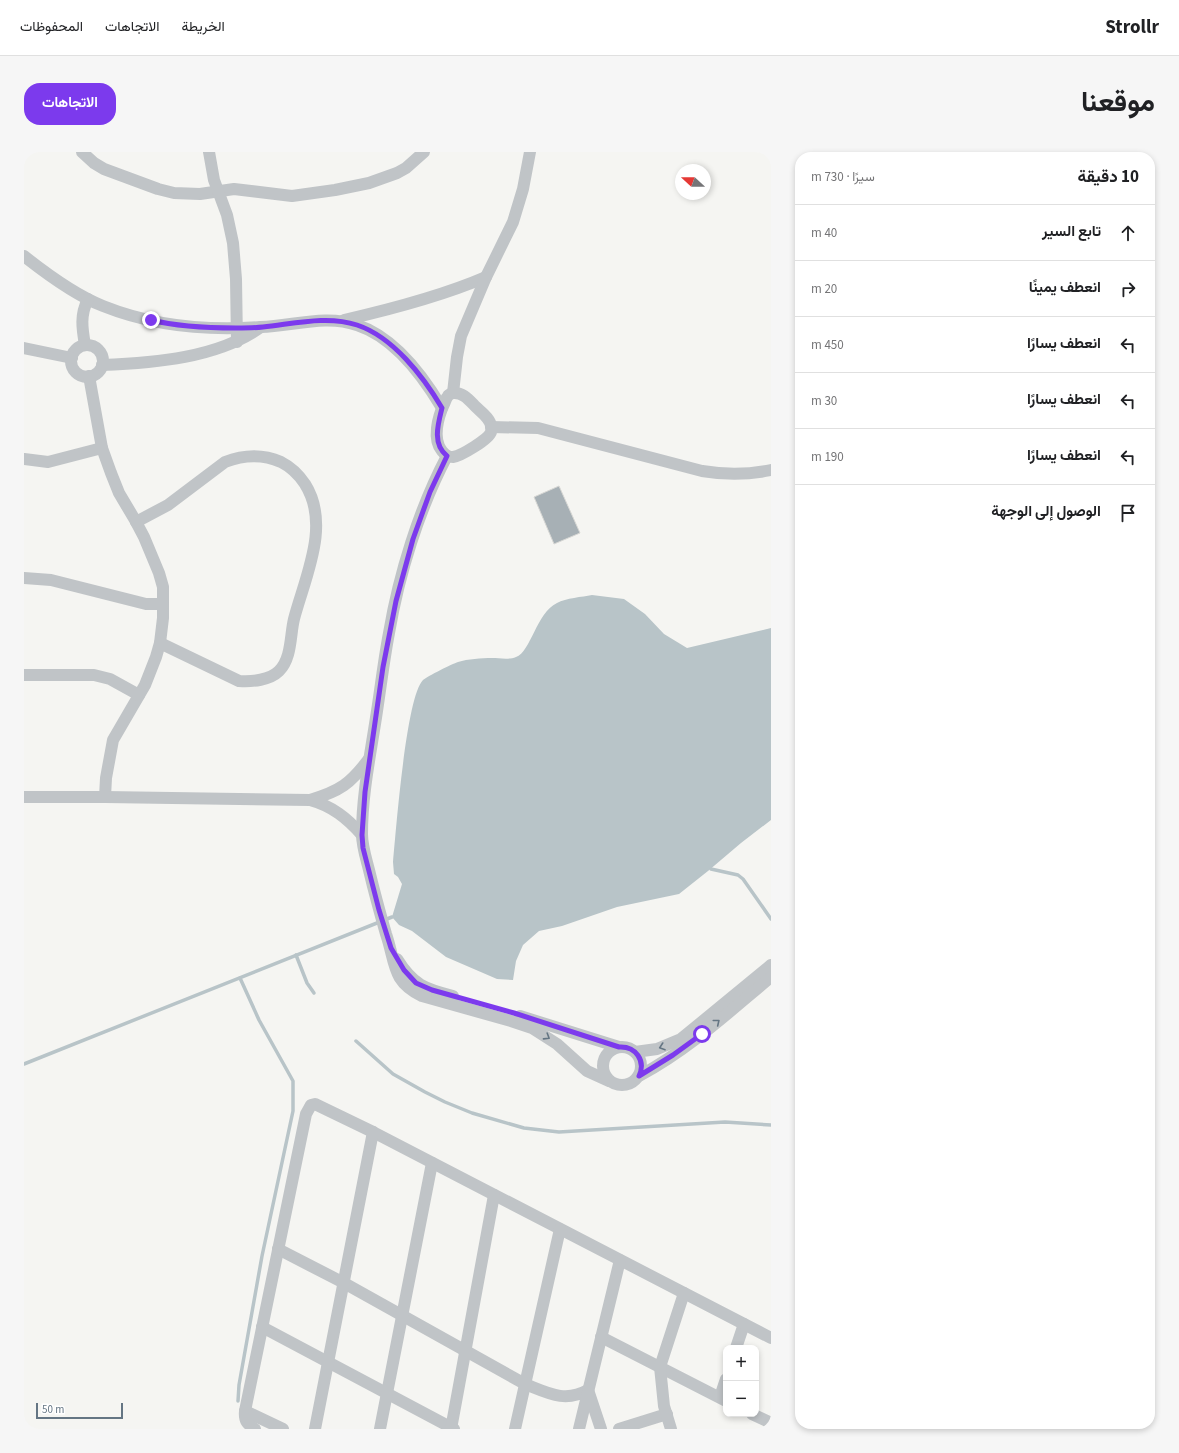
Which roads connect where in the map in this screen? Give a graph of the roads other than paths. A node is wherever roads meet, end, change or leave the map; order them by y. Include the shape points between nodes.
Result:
1 (82, 152) edge
2 (209, 152) edge
3 (424, 152) edge
4 (530, 152) edge
5 (217, 191) junction
6 (24, 256) edge
7 (486, 276) junction
8 (88, 299) junction
9 (341, 321) junction
10 (236, 328) junction
11 (262, 328) junction
12 (237, 342) junction
13 (85, 345) junction
14 (24, 348) edge
15 (72, 358) junction
16 (102, 365) junction
17 (89, 376) junction
18 (453, 393) junction
19 (442, 408) junction
20 (491, 427) junction
21 (102, 448) junction
22 (447, 456) junction
23 (24, 459) edge
24 (771, 470) edge
25 (136, 522) junction
26 (24, 578) edge
27 (163, 604) junction
28 (160, 643) junction
29 (24, 675) edge
30 (139, 695) junction
31 (370, 758) junction
32 (24, 797) edge
33 (106, 797) junction
34 (310, 800) junction
35 (362, 835) junction
36 (391, 948) junction
37 (771, 965) edge
38 (771, 977) edge
39 (619, 1047) junction
40 (635, 1052) junction
41 (639, 1076) junction
42 (609, 1081) junction
43 (373, 1132) junction
44 (432, 1163) junction
45 (494, 1195) junction
46 (560, 1229) junction
47 (278, 1249) junction
48 (620, 1260) junction
49 (344, 1283) junction
50 (684, 1293) junction
51 (402, 1316) junction
52 (744, 1324) junction
53 (262, 1327) junction
54 (601, 1337) junction
55 (771, 1338) edge
56 (737, 1345) edge
57 (465, 1351) junction
58 (328, 1362) junction
59 (660, 1367) junction
60 (525, 1384) junction
61 (588, 1390) junction
62 (387, 1393) junction
63 (723, 1399) edge
64 (245, 1411) junction
65 (667, 1414) junction
66 (758, 1417) edge
67 (771, 1424) edge
68 (255, 1429) edge
69 (283, 1429) edge
70 (315, 1429) edge
71 (380, 1429) edge
72 (452, 1429) edge
73 (515, 1429) edge
74 (579, 1429) edge
75 (601, 1429) edge
76 (619, 1429) edge
77 (671, 1429) edge

1 - 5 street via 99,166 158,189 192,195
2 - 5 street
3 - 5 street via 397,173 347,188 292,196 239,190
4 - 7 street via 516,216
5 - 10 street via 233,243
6 - 8 street via 56,280
7 - 9 street via 456,289
7 - 18 street via 460,341
8 - 10 street via 119,312 165,323 193,327
8 - 13 street via 82,314
9 - 11 street via 318,321
9 - 19 street via 368,329 390,345 425,381
10 - 11 street
10 - 12 street
11 - 12 street
12 - 16 street via 175,358
13 - 15 street via 75,351
13 - 16 street via 99,350
14 - 15 street
15 - 17 street via 72,366 77,372
16 - 17 street via 98,372
17 - 21 street
18 - 19 street via 448,396
18 - 20 street via 469,399 490,421
19 - 22 street via 437,440 439,447
20 - 22 street via 487,438 466,452 458,456
20 - 24 street via 538,428 718,474
21 - 23 street via 48,462
21 - 25 street via 119,493
22 - 31 street via 420,519 396,601
25 - 27 street via 162,581
25 - 28 street via 168,505 225,462 250,456 276,460 291,468 308,489 315,506 313,553 294,619 287,656 280,670 264,679 239,681
26 - 27 street via 51,580 146,604
27 - 28 street
28 - 30 street
29 - 30 street via 94,675 110,679
30 - 33 street via 113,740 106,778
31 - 34 street via 346,785
31 - 35 street
32 - 33 street
33 - 34 street
34 - 35 street via 320,802 336,811
35 - 36 street via 363,848
36 - 39 street via 404,970 423,987
36 -> 42 street via 393,963 400,979 417,993 532,1028 557,1044 587,1071
37 -> 40 street via 681,1039 657,1050
41 -> 38 street via 702,1034
39 - 40 street via 628,1047
39 - 42 street via 611,1050 603,1060 604,1074
40 - 41 street via 641,1063
41 - 42 street via 625,1086
43 - 44 street
43 - 47 street via 320,1106 311,1105 306,1114
43 - 49 street
44 - 45 street
44 - 51 street
45 - 46 street
45 - 57 street
46 - 48 street
46 - 60 street
47 - 49 street
47 - 53 street
48 - 50 street
48 - 54 street
49 - 51 street
49 - 58 street
50 - 52 street
50 - 59 street
51 - 57 street
51 - 62 street
52 - 55 street
52 - 56 street
53 - 58 street
53 - 64 street
54 - 59 street
54 - 61 street
57 - 60 street
57 - 72 street
58 - 62 street
58 - 70 street
59 - 63 street
59 - 65 street
60 - 61 street via 555,1396 579,1395
60 - 73 street
61 - 74 street
61 - 75 street
62 - 71 street
62 - 72 street
64 - 68 street via 245,1422
64 - 69 street
65 - 76 street
65 - 77 street
66 - 67 street

